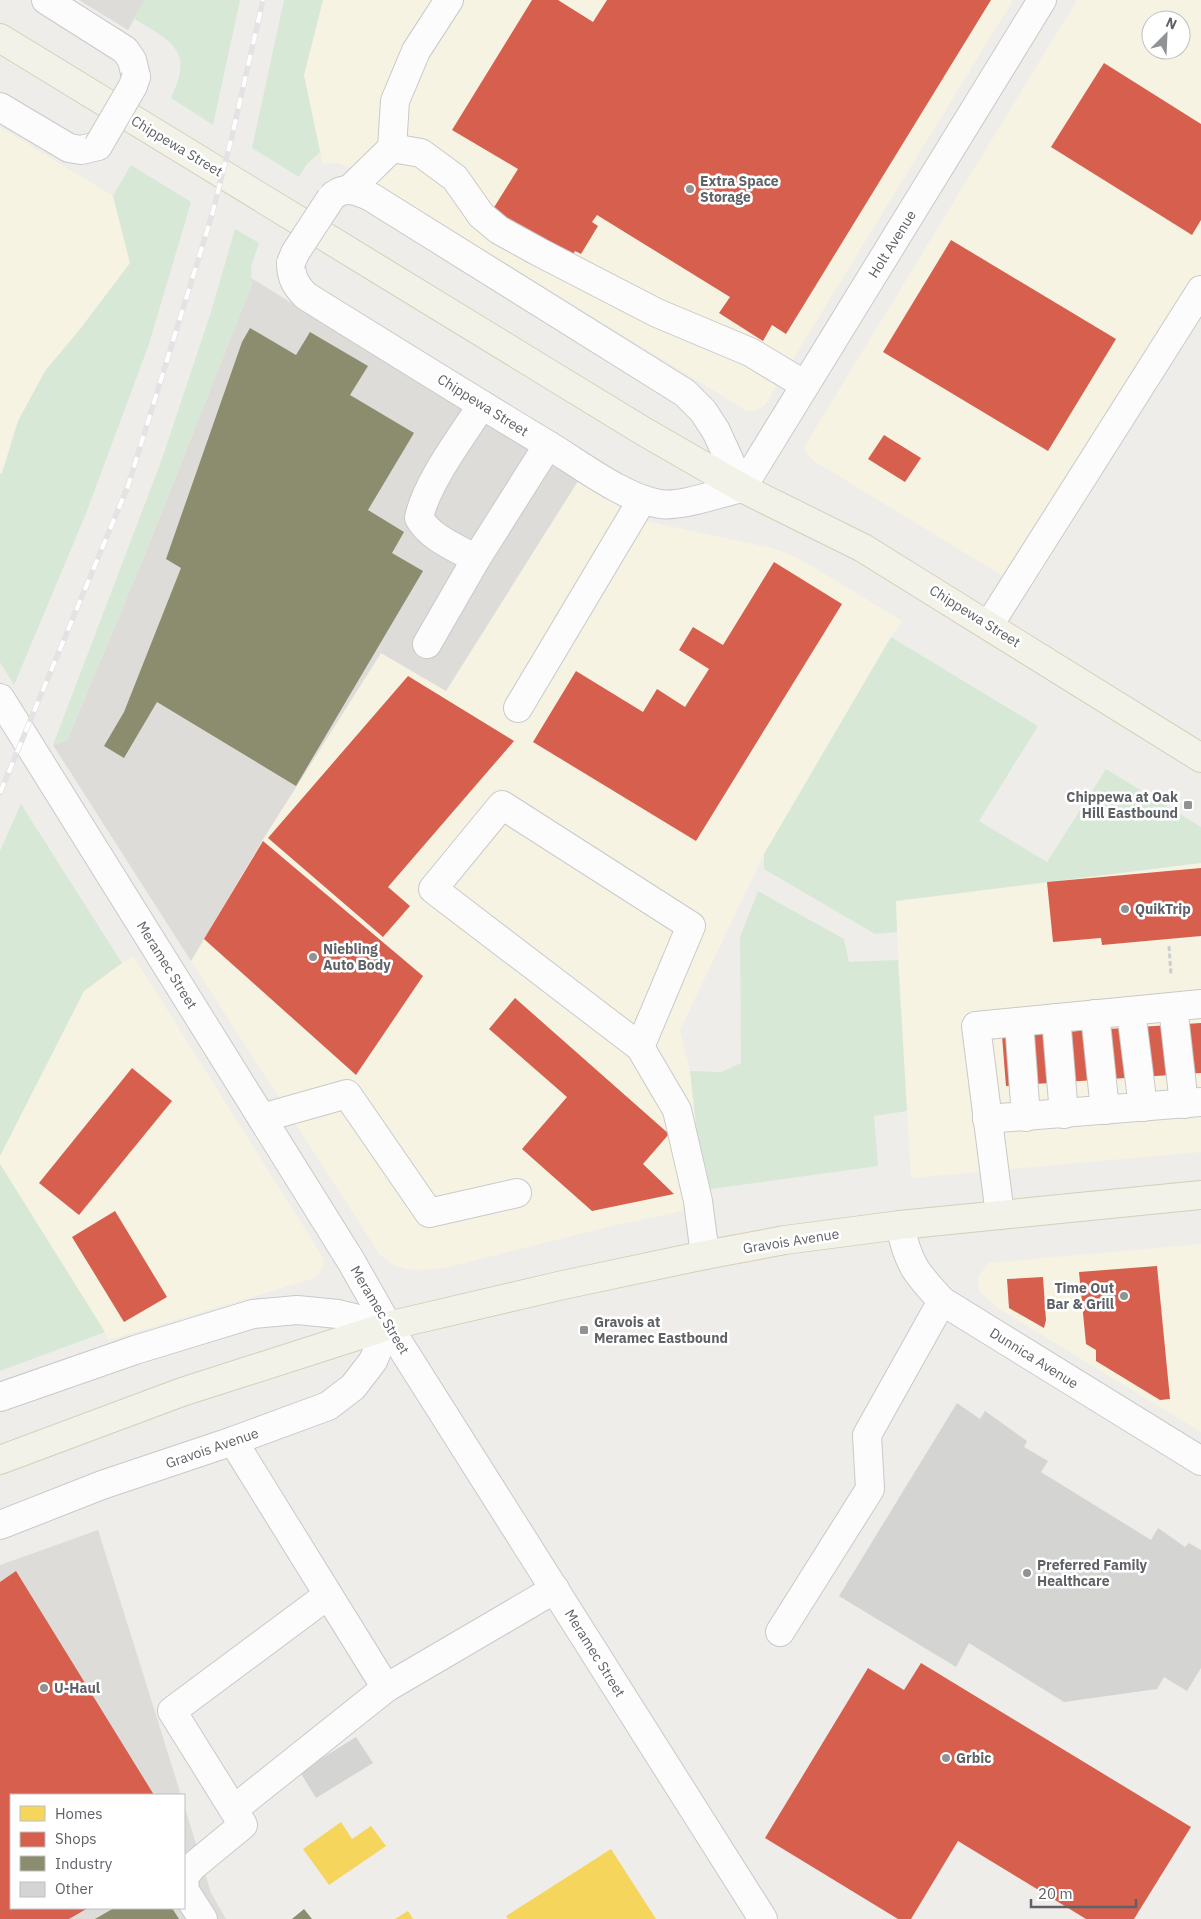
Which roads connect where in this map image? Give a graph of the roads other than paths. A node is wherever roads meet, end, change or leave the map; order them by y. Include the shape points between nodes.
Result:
1 (46, 0) edge
2 (448, 0) edge
3 (1042, 0) edge
4 (0, 38) edge
5 (0, 107) edge
6 (392, 148) junction
7 (340, 194) junction
8 (1201, 290) edge
9 (805, 385) junction
10 (482, 404) junction
11 (548, 445) junction
12 (742, 488) junction
13 (642, 500) junction
14 (476, 559) junction
15 (989, 626) junction
16 (427, 644) dead end
17 (0, 698) edge
18 (518, 708) dead end
19 (1200, 753) edge
20 (1201, 1004) edge
21 (1173, 1007) junction
22 (1131, 1011) junction
23 (1095, 1014) junction
24 (1056, 1018) junction
25 (1019, 1022) junction
26 (640, 1048) junction
27 (1192, 1103) edge
28 (1143, 1107) junction
29 (1105, 1110) junction
30 (1064, 1114) junction
31 (1026, 1117) junction
32 (262, 1118) junction
33 (988, 1119) junction
34 (516, 1193) dead end
35 (1201, 1195) edge
36 (1000, 1215) junction
37 (900, 1225) junction
38 (705, 1255) junction
39 (942, 1301) junction
40 (388, 1326) junction
41 (0, 1397) edge
42 (233, 1441) junction
43 (0, 1460) edge
44 (1201, 1461) edge
45 (0, 1525) edge
46 (555, 1589) junction
47 (328, 1595) junction
48 (780, 1632) dead end
49 (386, 1688) junction
50 (234, 1809) junction
51 (185, 1876) edge
52 (185, 1890) edge
53 (203, 1919) edge
54 (763, 1919) edge

1 - 5 street, Chippewa Street, bridge via 125,50 132,60 136,77 133,86 98,146 81,150 69,148
2 - 6 street via 416,51 395,101
3 - 9 street, Holt Avenue
4 - 12 main road, Chippewa Street via 642,431
6 - 7 street, Chippewa Street
6 - 9 street via 422,153 455,178 481,215 499,230 657,313 750,352
7 - 10 street, Chippewa Street, bridge via 295,254 291,274 297,286 306,296
7 - 12 street via 371,197 684,393 703,411 716,431
8 - 15 street
9 - 12 street, Holt Avenue
10 - 11 street, Chippewa Street
10 - 14 street via 432,484 419,518 424,527
11 - 13 street, Chippewa Street
11 - 14 street
12 - 13 street, Chippewa Street via 679,503
12 - 15 main road, Chippewa Street via 863,548
13 - 18 street
14 - 16 street
15 - 19 main road, Chippewa Street
17 - 32 street, Meramec Street
20 - 21 street
21 - 22 street
21 - 27 street
22 - 23 street
22 - 28 street
23 - 24 street
23 - 29 street
24 - 25 street
24 - 30 street
25 - 31 street
25 - 33 street via 976,1026
26 - 26 street via 433,888 502,805 691,926
26 - 38 street via 676,1110 698,1202
27 - 28 street
28 - 29 street
29 - 30 street
30 - 31 street
31 - 33 street
32 - 34 street via 347,1094 429,1213
32 - 40 street, Meramec Street
33 - 36 street
35 - 36 main road, Gravois Avenue
36 - 37 main road, Gravois Avenue
37 - 38 main road, Gravois Avenue via 785,1240
37 - 39 street, Dunnica Avenue via 905,1250 917,1274
38 - 40 main road, Gravois Avenue
39 - 44 street, Dunnica Avenue
39 - 48 street via 867,1435 870,1489
40 - 41 street, Gravois Avenue via 338,1314 298,1310 253,1314 135,1350
40 - 42 street, Gravois Avenue via 372,1361 353,1387 328,1406
40 - 43 main road, Gravois Avenue via 182,1392
40 - 46 street, Meramec Street
42 - 45 street, Gravois Avenue via 102,1485
42 - 47 street
46 - 49 street
46 - 54 street, Meramec Street
47 - 49 street
47 - 50 street via 172,1711
49 - 50 street
50 - 51 street via 243,1825 192,1866
52 - 53 street

